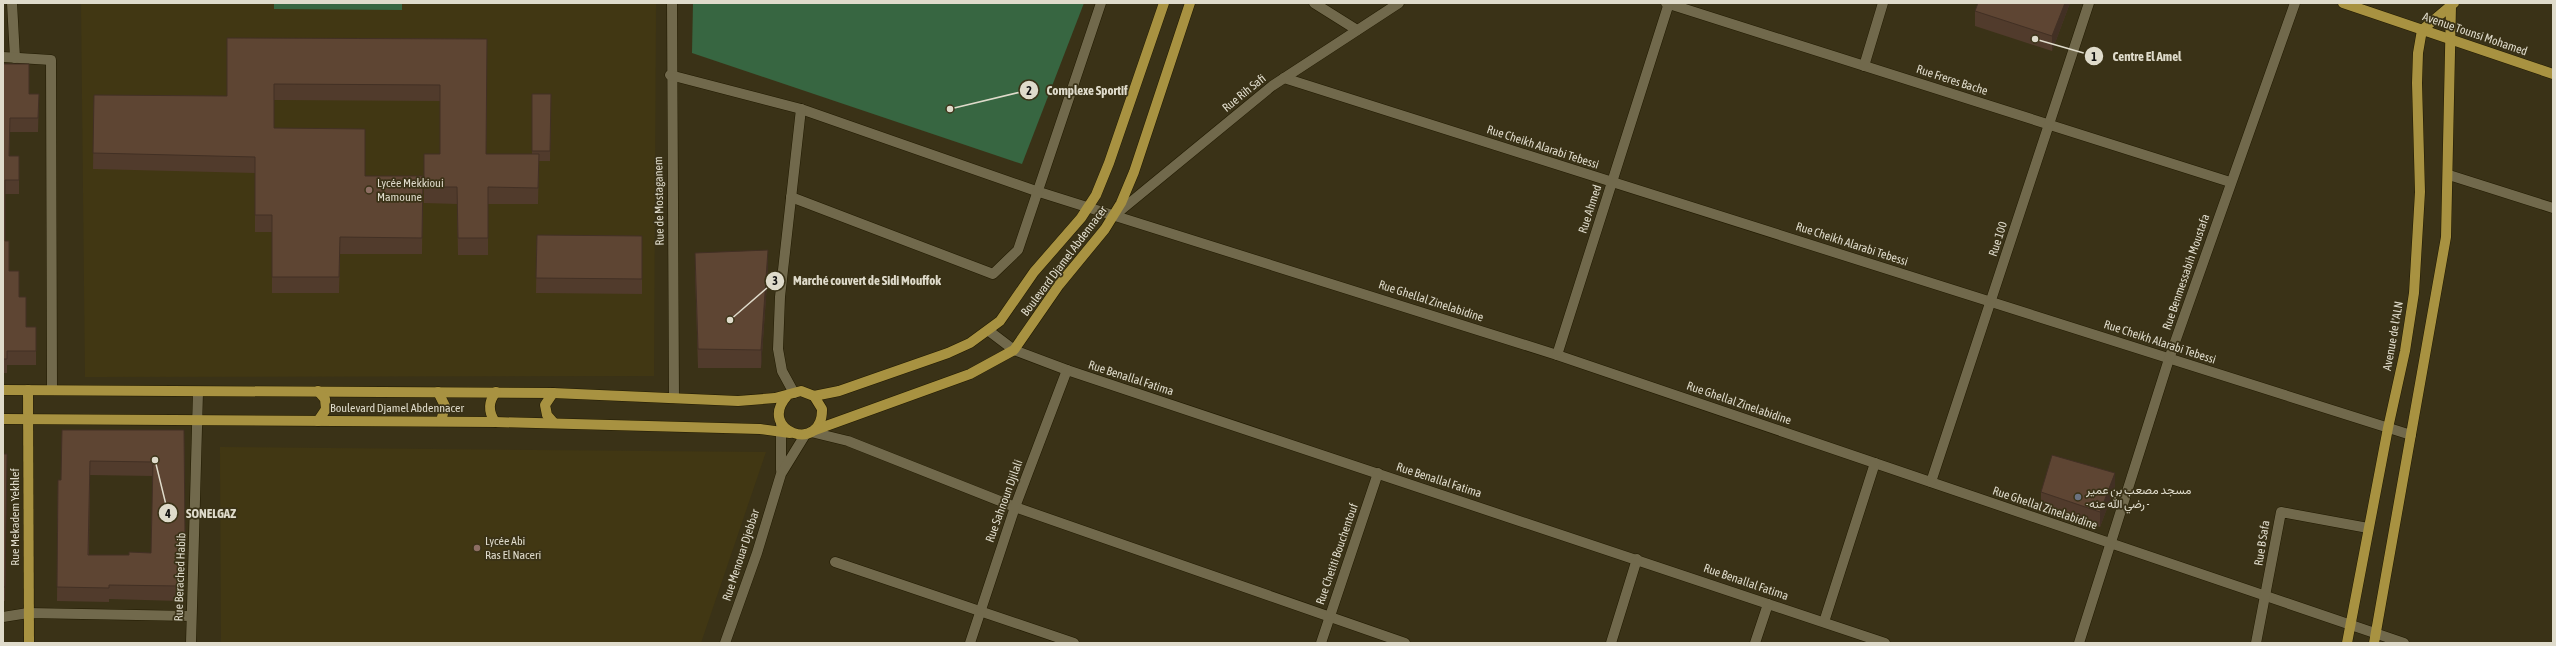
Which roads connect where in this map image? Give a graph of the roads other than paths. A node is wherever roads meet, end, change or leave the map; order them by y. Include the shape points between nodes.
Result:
1 (12, 3) edge
2 (672, 3) edge
3 (1101, 3) edge
4 (1164, 3) edge
5 (1190, 3) edge
6 (1314, 3) edge
7 (1399, 3) edge
8 (1668, 3) edge
9 (1883, 3) edge
10 (2089, 3) edge
11 (2294, 3) edge
12 (2343, 3) edge
13 (2452, 4) edge
14 (1357, 30) junction
15 (2422, 30) junction
16 (2451, 40) junction
17 (3, 57) edge
18 (15, 58) junction
19 (1864, 66) junction
20 (2553, 74) edge
21 (670, 75) junction
22 (1284, 78) junction
23 (801, 109) junction
24 (2049, 125) junction
25 (2449, 175) junction
26 (1612, 182) junction
27 (2230, 182) junction
28 (1036, 191) junction
29 (792, 197) junction
30 (1090, 206) junction
31 (2553, 208) edge
32 (1115, 215) junction
33 (1990, 302) junction
34 (989, 331) junction
35 (1014, 350) junction
36 (1557, 355) junction
37 (2170, 359) junction
38 (1067, 370) junction
39 (3, 390) edge
40 (28, 390) junction
41 (52, 390) junction
42 (318, 391) junction
43 (198, 392) junction
44 (438, 392) junction
45 (496, 392) junction
46 (553, 393) junction
47 (790, 394) junction
48 (814, 396) junction
49 (674, 398) junction
50 (3, 419) edge
51 (199, 419) junction
52 (28, 420) junction
53 (318, 421) junction
54 (441, 421) junction
55 (495, 422) junction
56 (554, 423) junction
57 (2388, 428) junction
58 (784, 429) junction
59 (810, 432) junction
60 (2411, 436) junction
61 (1875, 463) junction
62 (781, 474) junction
63 (1378, 474) junction
64 (1931, 482) junction
65 (1014, 507) junction
66 (2368, 528) junction
67 (2111, 544) junction
68 (1637, 559) junction
69 (834, 562) dead end
70 (2267, 597) junction
71 (1768, 604) junction
72 (980, 612) junction
73 (28, 613) junction
74 (192, 616) junction
75 (1329, 616) junction
76 (3, 617) edge
77 (1824, 622) junction
78 (2350, 626) junction
79 (2374, 638) edge
80 (29, 643) edge
81 (191, 643) edge
82 (725, 643) edge
83 (970, 643) edge
84 (1074, 643) edge
85 (1321, 643) edge
86 (1405, 643) edge
87 (1611, 643) edge
88 (1755, 643) edge
89 (1886, 643) edge
90 (2079, 643) edge
91 (2256, 643) edge
92 (2347, 643) edge
93 (2404, 643) edge

1 - 18 street
2 - 21 street, Rue de Mostaganem
3 - 28 street
4 - 30 main road, Boulevard Djamel Abdennacer via 1109,163
5 - 32 main road, Boulevard Djamel Abdennacer via 1134,172
6 - 14 street
7 - 14 street, Rue Rih Safi
8 - 19 street, Rue Freres Bache
8 - 26 street, Rue Ahmed
9 - 19 street
10 - 24 street, Rue 100
11 - 27 street, Rue Benmessabih Moustafa
12 - 15 main road, Avenue Tounsi Mohamed
13 - 15 main road
13 - 16 main road
14 - 22 street, Rue Rih Safi
15 - 16 main road, Avenue Tounsi Mohamed
15 - 57 main road, Avenue de l'ALN via 2418,53 2420,192 2414,293 2405,351
16 - 20 main road, Avenue Tounsi Mohamed
16 - 25 main road
17 - 18 street
18 - 41 street via 51,60
19 - 24 street, Rue Freres Bache
21 - 23 street, Rue Ghellal Zinelabidine
21 - 49 street, Rue de Mostaganem
22 - 26 street, Rue Cheikh Alarabi Tebessi
22 - 32 street, Rue Rih Safi
23 - 28 street, Rue Ghellal Zinelabidine
23 - 29 street
24 - 27 street, Rue Freres Bache
24 - 33 street, Rue 100
25 - 31 street
25 - 60 main road via 2446,237
26 - 33 street, Rue Cheikh Alarabi Tebessi
26 - 36 street, Rue Ahmed
27 - 37 street, Rue Benmessabih Moustafa
28 - 29 street via 1018,250 993,274
28 - 30 street, Rue Ghellal Zinelabidine
29 - 47 street via 780,297 778,349
30 - 32 street, Rue Ghellal Zinelabidine
30 - 34 main road, Boulevard Djamel Abdennacer via 1038,267 1011,308
32 - 35 main road, Boulevard Djamel Abdennacer via 1094,245 1059,285
32 - 36 street, Rue Ghellal Zinelabidine
33 - 37 street, Rue Cheikh Alarabi Tebessi
33 - 64 street, Rue 100
34 - 35 street, Rue Benallal Fatima
34 - 48 main road, Boulevard Djamel Abdennacer via 948,353 839,391
35 - 38 street, Rue Benallal Fatima
35 - 59 main road, Boulevard Djamel Abdennacer via 970,374
36 - 61 street, Rue Ghellal Zinelabidine
37 - 57 street, Rue Cheikh Alarabi Tebessi
37 - 67 street, Rue Benmessabih Moustafa
38 - 63 street, Rue Benallal Fatima
38 - 65 street, Rue Sahnoun Djilali
39 - 40 main road, Boulevard Djamel Abdennacer
40 - 41 main road, Boulevard Djamel Abdennacer
40 - 52 main road, Rue Mekadem Yekhlef
41 - 43 main road, Boulevard Djamel Abdennacer
42 - 43 main road, Boulevard Djamel Abdennacer
42 - 44 main road, Boulevard Djamel Abdennacer
42 - 53 main road via 326,404 325,414
43 - 51 street, Rue Berached Habib
44 - 45 main road, Boulevard Djamel Abdennacer
44 - 54 main road via 445,406
45 - 46 main road, Boulevard Djamel Abdennacer
45 - 55 main road via 490,404 491,416
46 - 49 main road, Boulevard Djamel Abdennacer
46 - 56 main road via 545,405 547,415
47 - 48 main road via 801,391
47 - 49 main road, Boulevard Djamel Abdennacer via 751,400
47 - 58 main road via 779,408
48 - 59 main road via 822,409 820,424
50 - 52 main road, Boulevard Djamel Abdennacer
51 - 52 main road, Boulevard Djamel Abdennacer
51 - 53 main road, Boulevard Djamel Abdennacer
51 - 74 street, Rue Berached Habib
52 - 73 main road, Rue Mekadem Yekhlef
53 - 54 main road, Boulevard Djamel Abdennacer
54 - 55 main road, Boulevard Djamel Abdennacer
55 - 56 main road, Boulevard Djamel Abdennacer
56 - 58 main road, Boulevard Djamel Abdennacer
57 - 60 street, Rue Cheikh Alarabi Tebessi
57 - 66 main road, Avenue de l'ALN
58 - 59 main road
58 - 62 street, Rue Menouar Djebbar
59 - 62 street, Rue Menouar Djebbar
59 - 65 street via 848,441
60 - 79 main road
61 - 64 street, Rue Ghellal Zinelabidine
61 - 77 street
62 - 82 street, Rue Menouar Djebbar via 757,553
63 - 68 street, Rue Benallal Fatima
63 - 75 street, Rue Chetiti Bouchentouf
64 - 67 street, Rue Ghellal Zinelabidine
65 - 72 street, Rue Sahnoun Djilali
65 - 75 street
66 - 70 street, Rue B Safa via 2281,512
66 - 78 main road, Avenue de l'ALN
67 - 70 street, Rue Ghellal Zinelabidine
67 - 90 street, Rue Benmessabih Moustafa
68 - 71 street, Rue Benallal Fatima
68 - 87 street
69 - 72 street
70 - 78 street, Rue Ghellal Zinelabidine
70 - 91 street, Rue B Safa
71 - 77 street, Rue Benallal Fatima
71 - 88 street
72 - 83 street, Rue Sahnoun Djilali
72 - 84 street
73 - 74 street
73 - 76 street
73 - 80 main road, Rue Mekadem Yekhlef
74 - 81 street, Rue Berached Habib
75 - 85 street, Rue Chetiti Bouchentouf
75 - 86 street
77 - 89 street, Rue Benallal Fatima
78 - 79 street, Rue Ghellal Zinelabidine
78 - 92 main road, Avenue de l'ALN
79 - 93 street, Rue Ghellal Zinelabidine

